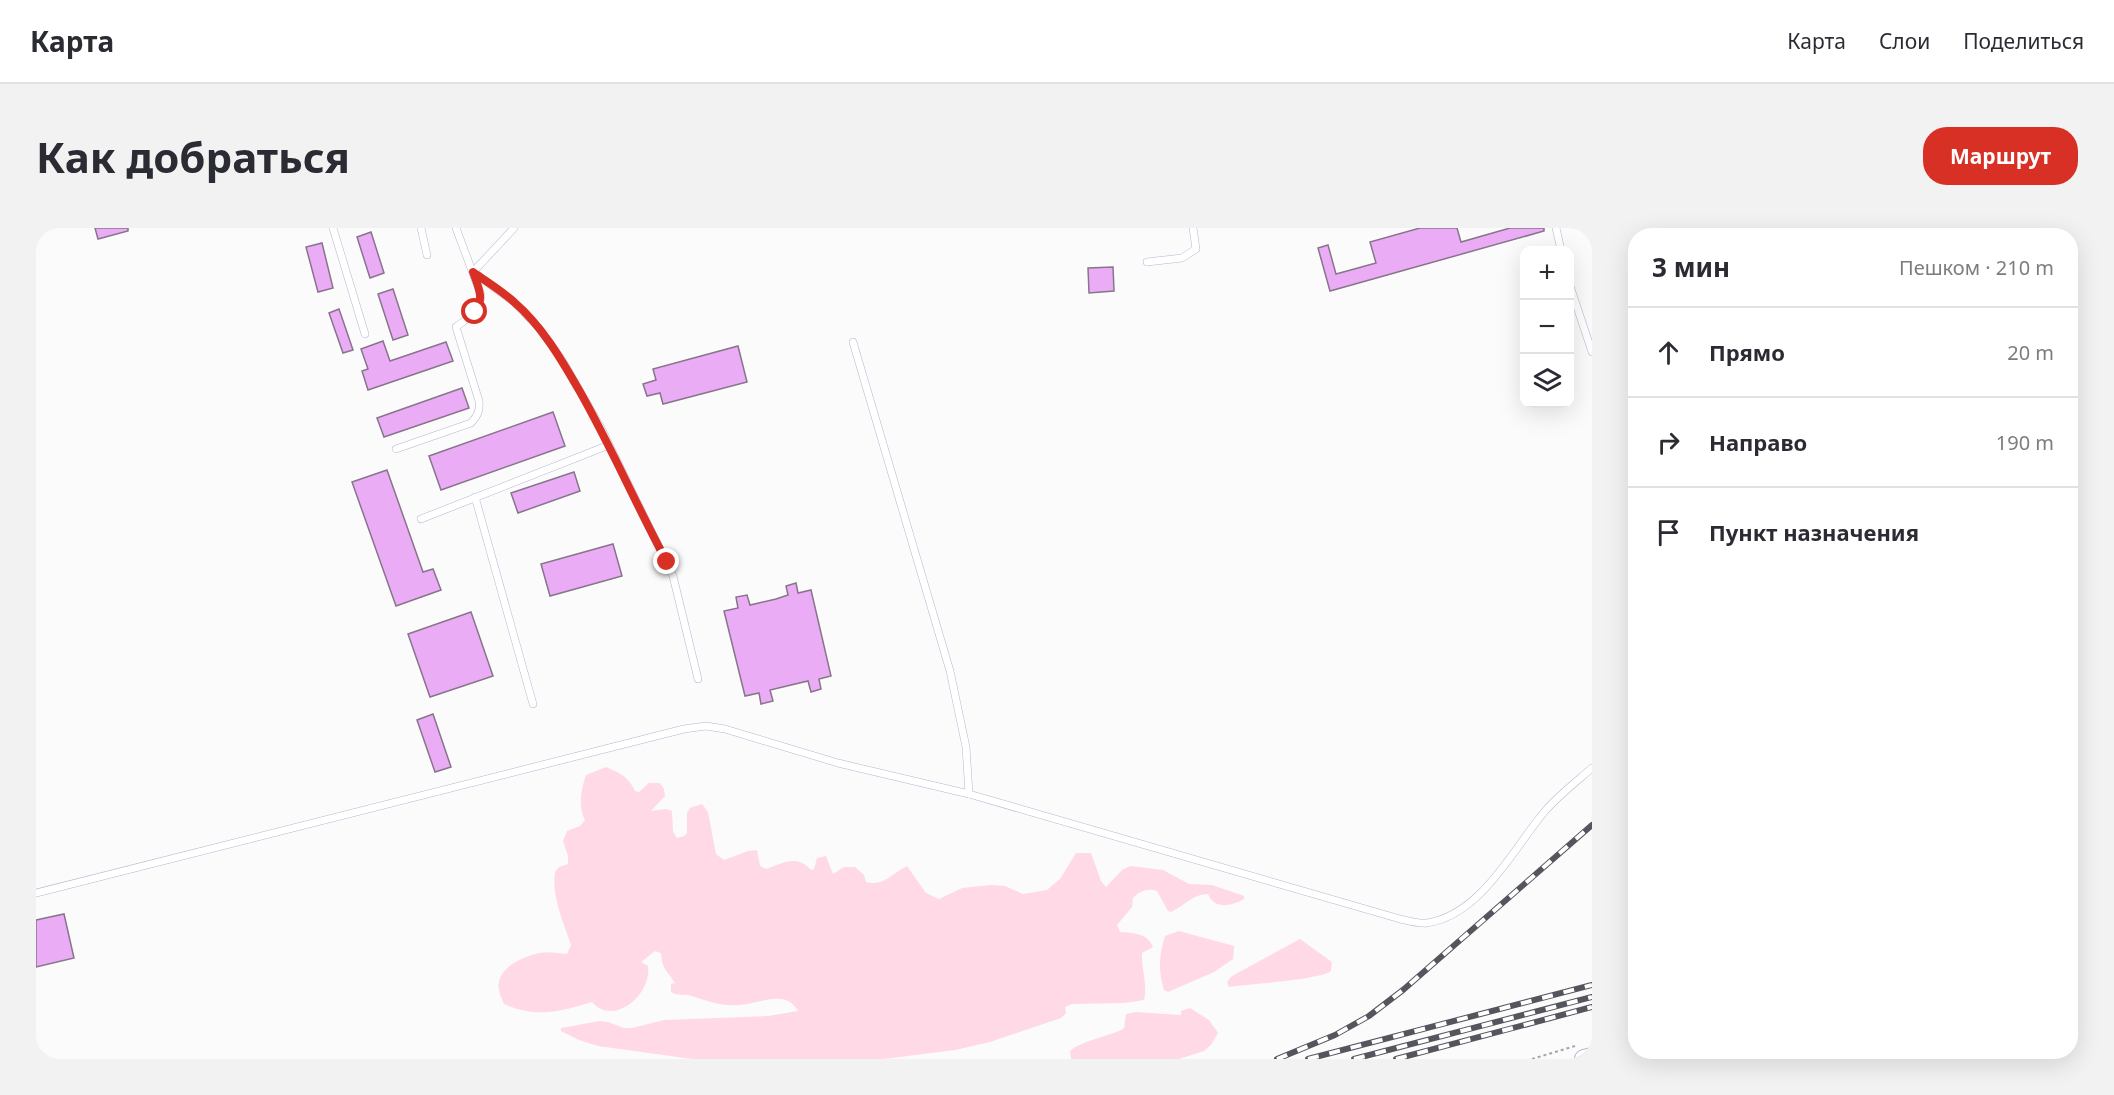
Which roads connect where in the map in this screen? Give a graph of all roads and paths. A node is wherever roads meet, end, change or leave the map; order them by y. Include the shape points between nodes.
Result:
1 (333, 228) edge
2 (421, 228) edge
3 (456, 228) edge
4 (514, 228) edge
5 (1193, 228) edge
6 (1556, 228) edge
7 (1560, 246) edge
8 (427, 255) dead end
9 (1147, 262) dead end
10 (473, 272) junction
11 (1574, 300) edge
12 (364, 334) dead end
13 (853, 342) dead end
14 (1592, 352) edge
15 (609, 445) junction
16 (396, 448) dead end
17 (475, 497) junction
18 (421, 519) dead end
19 (698, 679) dead end
20 (533, 704) dead end
21 (1592, 768) edge
22 (969, 794) junction
23 (36, 893) edge
24 (1586, 1053) edge
25 (1532, 1059) edge

1 - 12 lane
2 - 8 lane
3 - 10 lane
4 - 10 lane
5 - 9 lane via 1196,249 1182,258
6 - 7 lane
10 - 15 lane via 514,302 539,327
10 - 16 lane via 481,295 480,305 456,327 480,410 471,423
11 - 14 lane
13 - 22 lane via 950,671 966,747
15 - 17 lane
15 - 19 lane via 673,576
17 - 18 lane
17 - 20 lane
21 - 22 lane via 1545,812 1514,855 1462,909 1424,924
22 - 23 lane via 706,726
24 - 25 path

